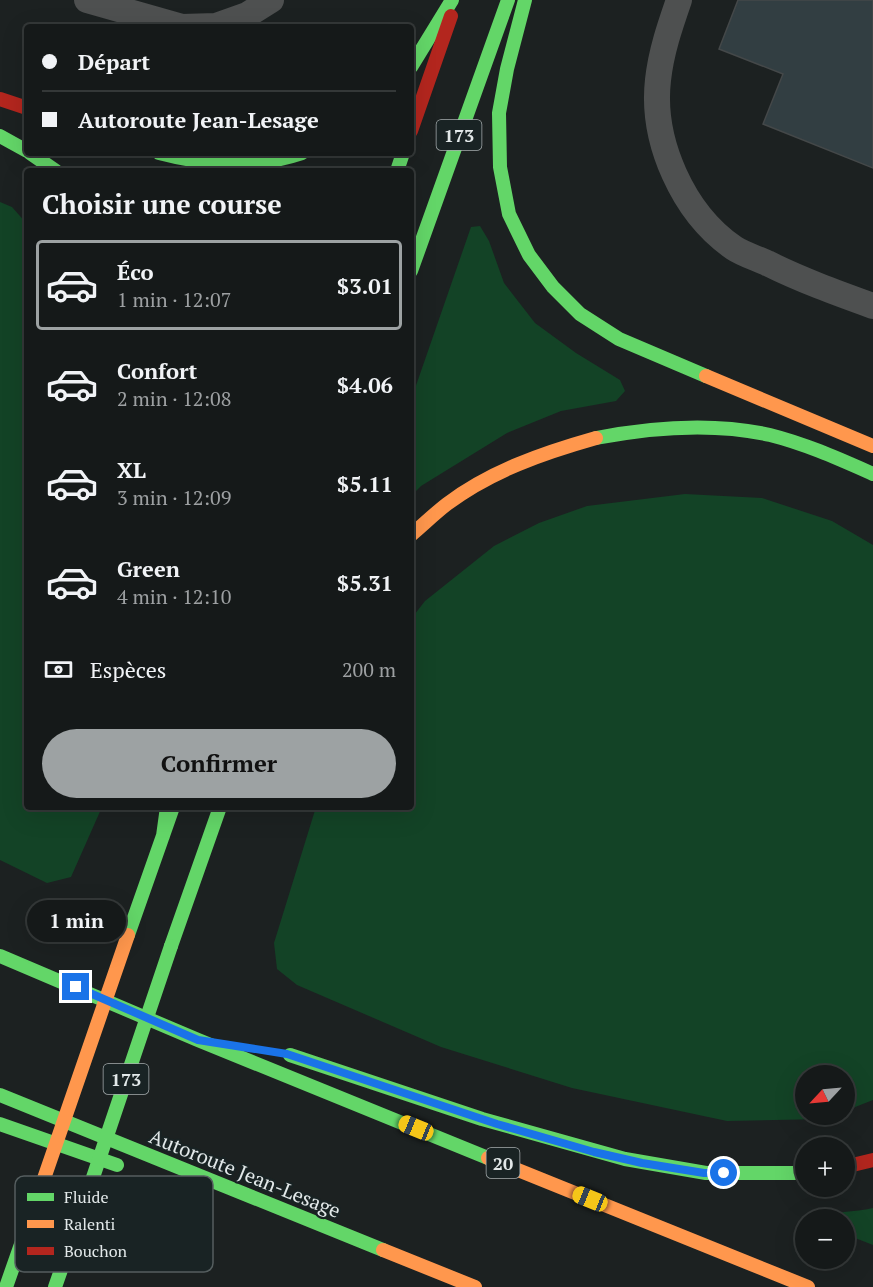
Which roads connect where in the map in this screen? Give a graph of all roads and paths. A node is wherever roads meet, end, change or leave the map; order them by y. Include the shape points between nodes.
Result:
1 (87, 0) edge
2 (272, 0) edge
3 (452, 0) edge
4 (457, 0) edge
5 (508, 0) edge
6 (525, 0) edge
7 (679, 0) edge
8 (171, 24) edge
9 (222, 24) edge
10 (414, 62) edge
11 (0, 99) edge
12 (24, 107) edge
13 (414, 122) edge
14 (0, 136) edge
15 (24, 149) edge
16 (35, 156) edge
17 (172, 156) edge
18 (290, 156) edge
19 (52, 168) edge
20 (414, 263) edge
21 (873, 306) edge
22 (873, 446) edge
23 (873, 474) edge
24 (414, 532) edge
25 (167, 810) edge
26 (172, 810) edge
27 (219, 810) edge
28 (163, 836) junction
29 (24, 951) dead end
30 (0, 956) edge
31 (56, 978) junction
32 (198, 1040) junction
33 (254, 1049) dead end
34 (276, 1053) dead end
35 (0, 1095) edge
36 (0, 1124) edge
37 (873, 1160) edge
38 (855, 1164) edge
39 (128, 1169) dead end
40 (795, 1174) edge
41 (45, 1176) edge
42 (93, 1176) edge
43 (200, 1176) edge
44 (213, 1181) edge
45 (227, 1202) dead end
46 (328, 1228) junction
47 (15, 1251) edge
48 (15, 1260) edge
49 (60, 1272) edge
50 (0, 1281) edge
51 (6, 1287) edge
52 (55, 1287) edge
53 (475, 1287) edge
54 (808, 1287) edge

1 - 8 street
2 - 9 street
3 - 10 main road
4 - 13 main road, 173
5 - 20 main road, 173
6 - 22 main road via 499,113 500,167 509,214 529,255 553,287 580,314 619,339
7 - 21 street via 657,81 658,121 684,194 706,225 735,248
11 - 12 main road
14 - 15 main road
16 - 19 main road
17 - 18 main road via 208,164 237,165
23 - 24 main road via 836,457 753,432 683,427 639,431 566,445 528,459 452,500
25 - 28 main road
26 - 28 main road, 173
27 - 42 main road, 173, bridge
28 - 41 main road, 173, bridge
29 - 31 main road
30 - 31 main road, 20
31 - 32 main road, 20
32 - 33 main road
32 - 54 main road, 20
34 - 40 main road via 497,1124 633,1161 704,1173
35 - 43 main road, Autoroute Jean-Lesage
36 - 39 main road
37 - 38 main road
44 - 46 main road, Autoroute Jean-Lesage
45 - 46 main road
46 - 53 main road, Autoroute Jean-Lesage
47 - 50 main road
48 - 51 main road, 173
49 - 52 main road, 173, bridge

